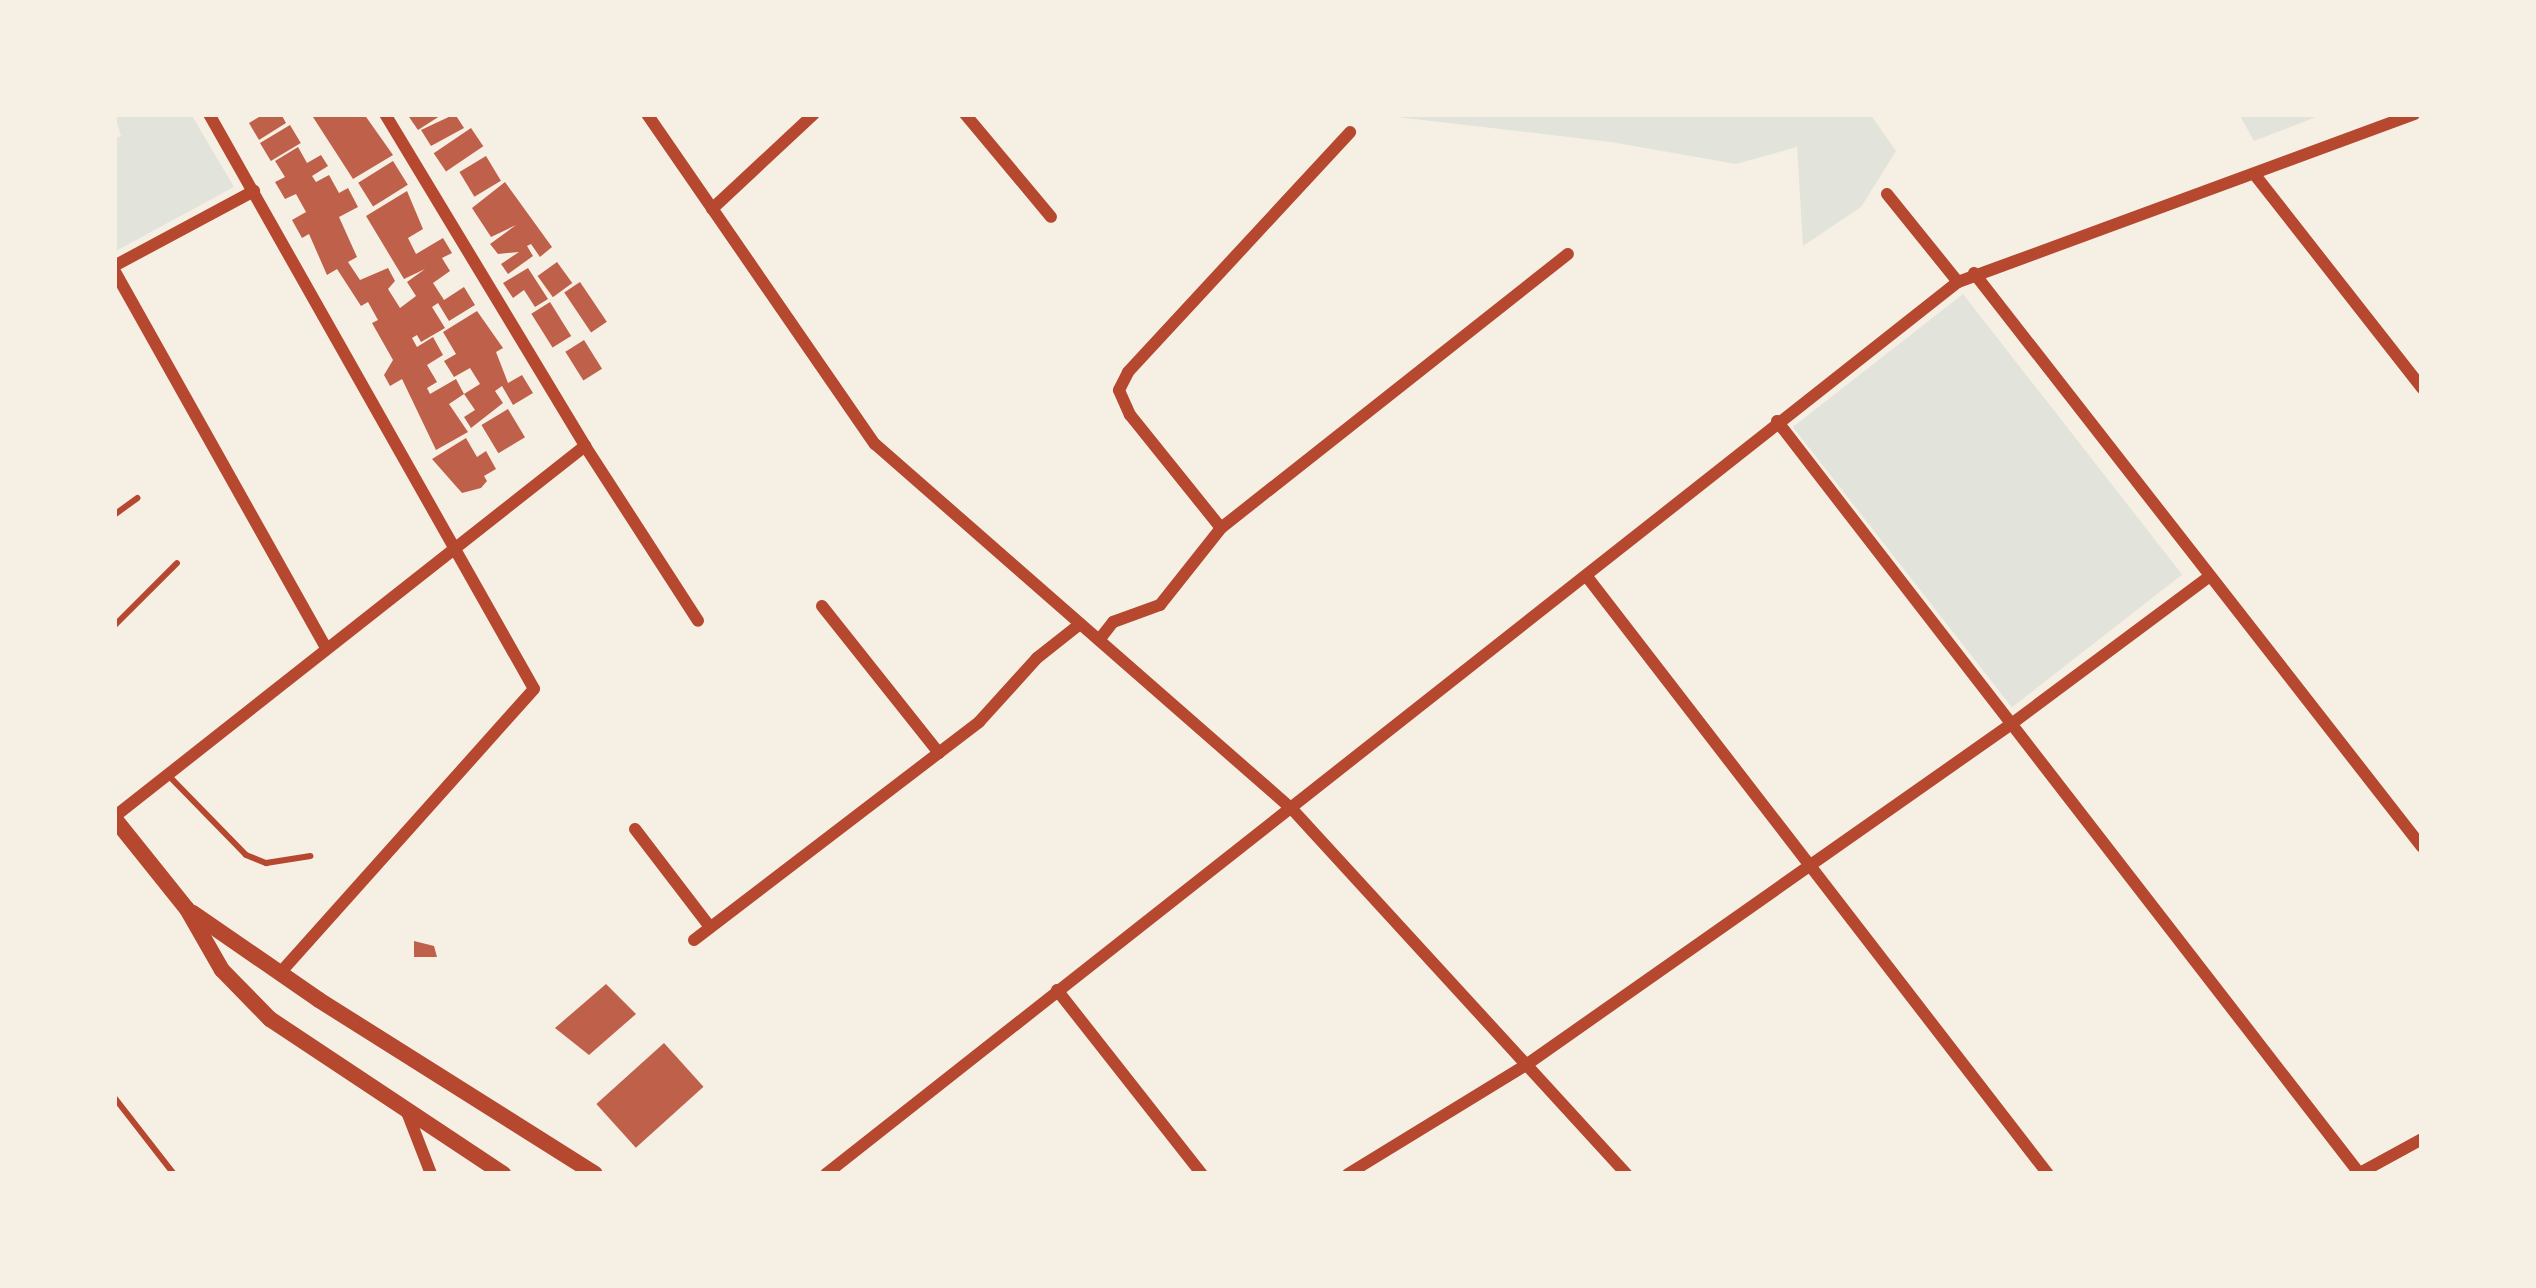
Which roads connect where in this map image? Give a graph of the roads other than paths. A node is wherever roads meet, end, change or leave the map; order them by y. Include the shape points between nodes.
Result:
1 (209, 114) edge
2 (385, 114) edge
3 (647, 114) edge
4 (814, 114) edge
5 (965, 114) edge
6 (2414, 114) edge
7 (1350, 132) dead end
8 (2255, 175) junction
9 (254, 191) junction
10 (1887, 194) dead end
11 (712, 209) junction
12 (1051, 217) dead end
13 (1568, 254) dead end
14 (114, 268) edge
15 (1974, 273) junction
16 (1958, 282) junction
17 (2422, 388) edge
18 (1777, 421) junction
19 (585, 446) junction
20 (137, 498) dead end
21 (114, 515) edge
22 (1221, 528) junction
23 (456, 546) junction
24 (177, 563) dead end
25 (2210, 575) junction
26 (1588, 578) junction
27 (822, 606) dead end
28 (698, 621) dead end
29 (1080, 624) junction
30 (114, 626) edge
31 (1099, 640) junction
32 (326, 649) junction
33 (2010, 725) junction
34 (939, 753) junction
35 (166, 774) junction
36 (1292, 809) junction
37 (114, 817) edge
38 (635, 829) dead end
39 (2422, 847) edge
40 (310, 856) dead end
41 (1809, 864) junction
42 (187, 909) junction
43 (710, 927) junction
44 (694, 940) dead end
45 (280, 973) junction
46 (1057, 991) junction
47 (1526, 1065) junction
48 (114, 1097) edge
49 (407, 1112) junction
50 (2422, 1139) edge
51 (174, 1174) edge
52 (431, 1174) edge
53 (503, 1174) edge
54 (595, 1174) edge
55 (826, 1174) edge
56 (1202, 1174) edge
57 (1348, 1174) edge
58 (1626, 1174) edge
59 (2048, 1174) edge
60 (2359, 1174) edge

1 - 9 street
2 - 19 street
3 - 11 street
4 - 11 street
5 - 12 street
6 - 8 street
7 - 22 street via 1118,390
8 - 15 street
8 - 17 street
9 - 14 street
9 - 23 street
10 - 16 street
11 - 29 street via 875,444
13 - 22 street
14 - 32 street
15 - 16 street
15 - 25 street
16 - 18 street
18 - 26 street
18 - 33 street
19 - 23 street
19 - 28 street
20 - 21 lane
22 - 31 street via 1160,605 1113,622
23 - 32 street
23 - 45 street via 534,689
24 - 30 lane
25 - 33 street
25 - 39 street
26 - 36 street
26 - 41 street
27 - 34 street
29 - 31 street
29 - 34 street
31 - 36 street
32 - 35 street
33 - 41 street
33 - 60 street
34 - 43 street
35 - 37 street
35 - 40 lane via 246,855 266,863
36 - 46 street
36 - 47 street
37 - 42 main road
38 - 43 street
41 - 47 street
41 - 59 street
42 - 45 main road
42 - 49 main road via 222,970 270,1018
43 - 44 street
45 - 54 main road
46 - 55 street
46 - 56 street
47 - 57 street
47 - 58 street
48 - 51 lane
49 - 52 street
49 - 53 main road
50 - 60 street

